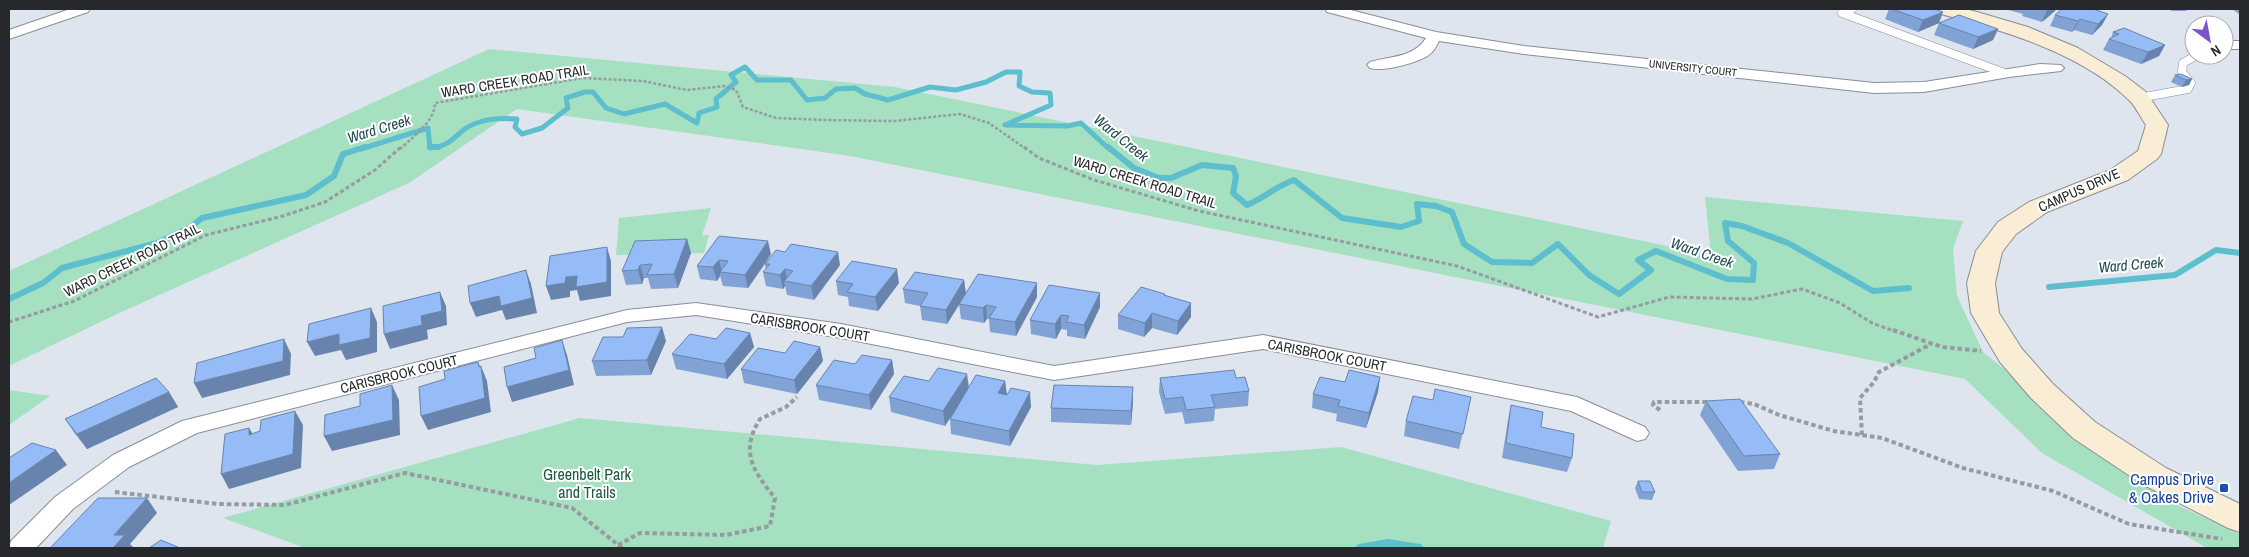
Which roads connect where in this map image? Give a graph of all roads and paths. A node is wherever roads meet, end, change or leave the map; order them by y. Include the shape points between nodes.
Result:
1 (83, 9) edge
2 (1332, 9) edge
3 (1852, 9) edge
4 (1944, 9) edge
5 (9, 35) edge
6 (1435, 36) junction
7 (2184, 62) edge
8 (1375, 65) dead end
9 (2056, 68) dead end
10 (2002, 72) junction
11 (2139, 98) junction
12 (9, 322) edge
13 (1932, 344) junction
14 (2011, 355) junction
15 (797, 397) dead end
16 (1717, 402) edge
17 (1735, 402) edge
18 (1660, 410) dead end
19 (1637, 433) dead end
20 (1862, 435) junction
21 (110, 491) dead end
22 (2236, 530) edge
23 (620, 547) edge
24 (20, 548) edge

1 - 5 street
2 - 6 street, UNIVERSITY COURT
3 - 10 lane via 1842,12
4 - 11 street, CAMPUS DRIVE via 2028,34 2066,50
6 - 8 street via 1425,51 1398,62
6 - 10 street, UNIVERSITY COURT via 1524,50 1874,88 1933,86
7 - 11 lane via 2182,72 2191,83 2188,89
9 - 10 street, UNIVERSITY COURT
11 - 14 street, CAMPUS DRIVE via 2157,125 2149,154 2119,175 2038,207 2007,228 1989,251 1981,283 1985,312
12 - 13 path, WARD CREEK ROAD TRAIL via 74,301 206,235 325,202 375,170 419,132 435,104 582,78 643,81 687,90 725,86 736,90 743,107 776,118 895,121 960,114 990,123 1039,158 1094,180 1226,218 1457,266 1598,317 1669,297 1752,299 1802,289 1840,303 1872,324
13 - 14 path, WARD CREEK ROAD TRAIL
13 - 20 path via 1879,372 1860,398
14 - 22 street, CAMPUS DRIVE via 2084,430
15 - 23 path via 791,406 763,417 752,435 750,462 775,498 770,526 726,535 640,533
16 - 18 path via 1654,402
17 - 20 path via 1754,404 1817,427
19 - 24 street, CARISBROOK COURT via 1577,405 1263,342 1054,373 841,331 696,309 627,316 190,427 121,461 64,503
20 - 22 path via 1882,438 1963,468 2053,491 2129,524
21 - 23 path via 218,504 285,505 405,473 572,508

